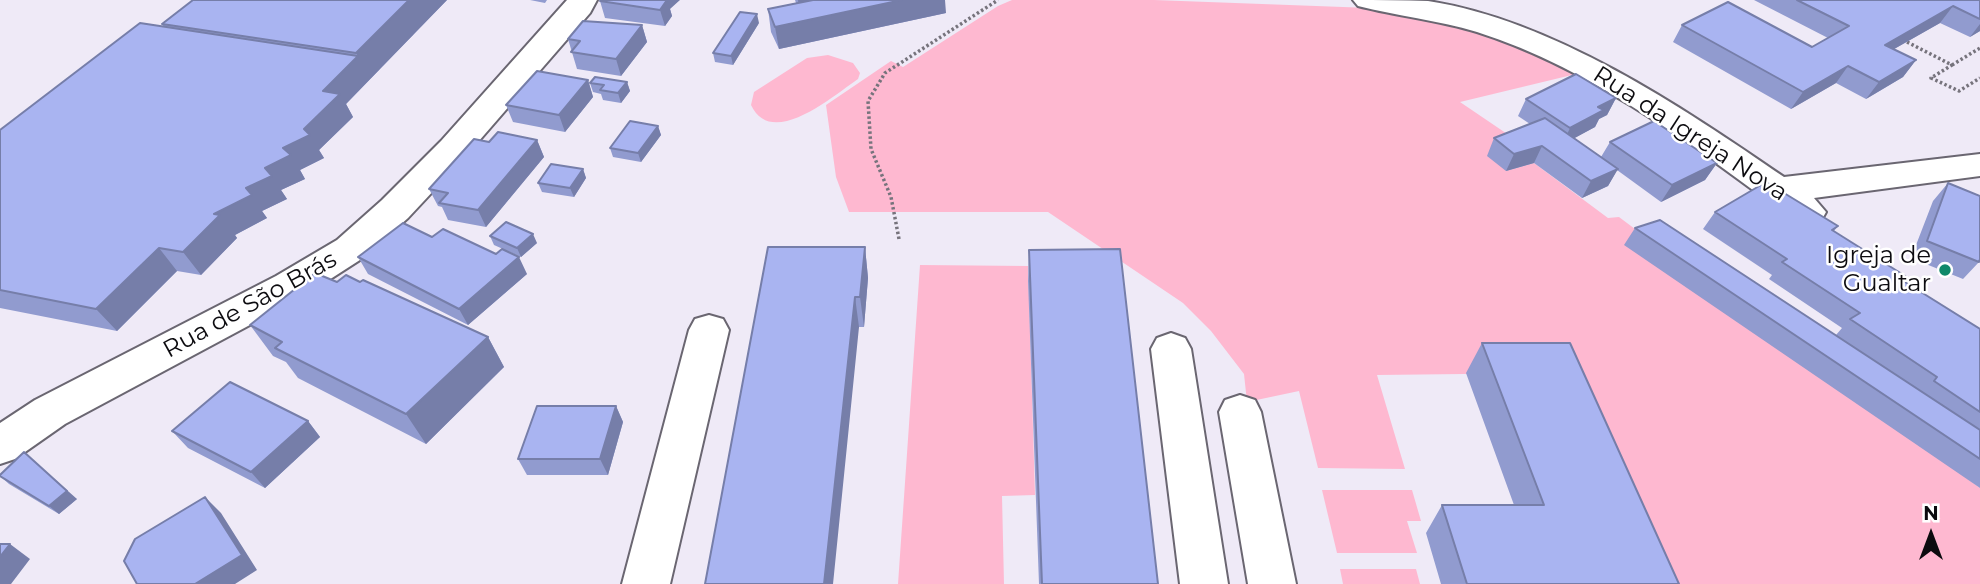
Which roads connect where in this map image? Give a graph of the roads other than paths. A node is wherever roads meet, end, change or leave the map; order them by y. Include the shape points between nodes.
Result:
1 (582, 0) edge
2 (1368, 0) edge
3 (1980, 165) edge
4 (1777, 190) junction
5 (1833, 230) edge
6 (709, 330) dead end
7 (1171, 349) dead end
8 (1240, 412) dead end
9 (0, 446) edge
10 (646, 584) edge
11 (1204, 584) edge
12 (1272, 584) edge

1 - 9 street, Rua de São Brás via 453,149 350,250 50,412
2 - 4 street, Rua da Igreja Nova via 1478,21 1546,46 1668,114
3 - 4 street
4 - 5 street, Rua da Igreja Nova
6 - 10 street
7 - 11 street
8 - 12 street

